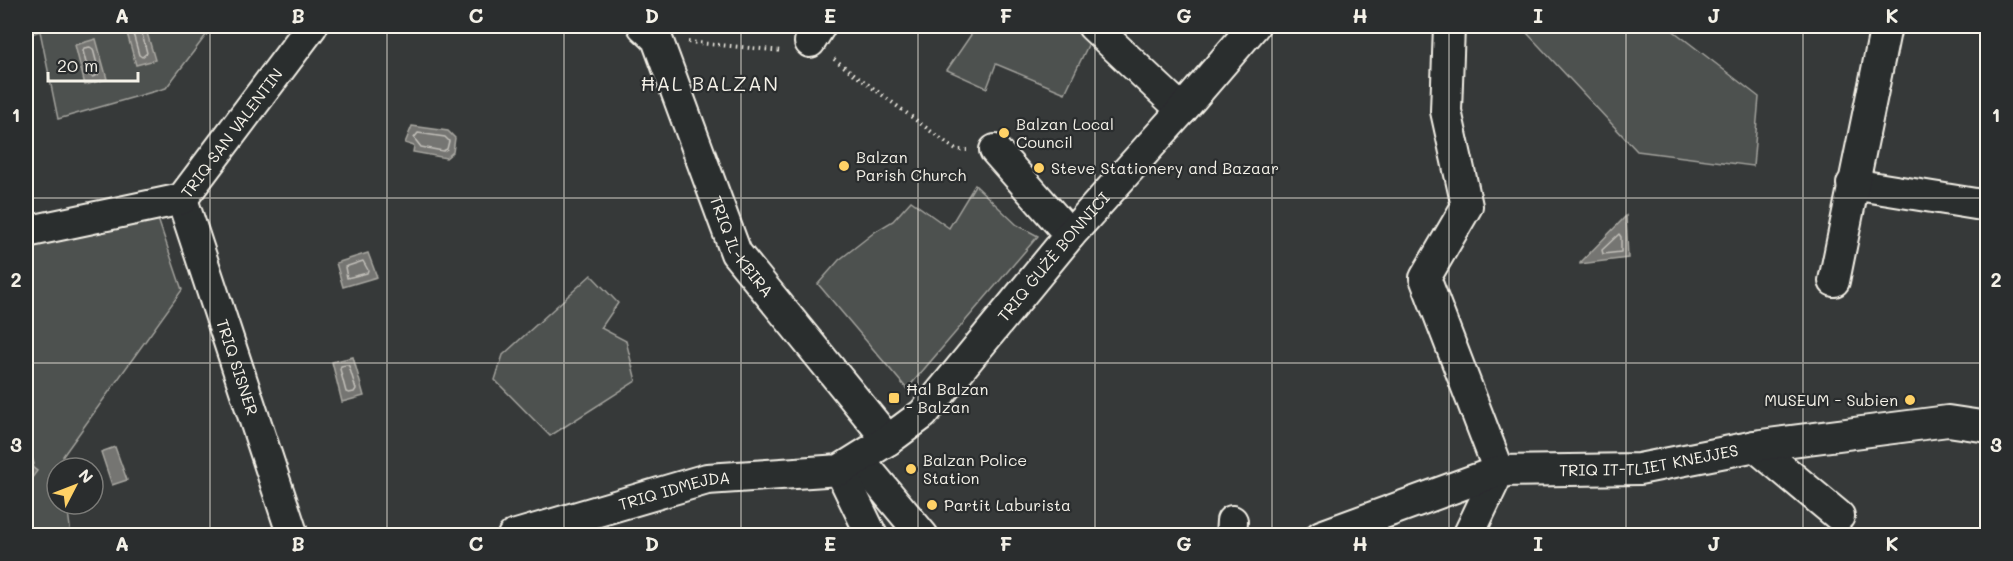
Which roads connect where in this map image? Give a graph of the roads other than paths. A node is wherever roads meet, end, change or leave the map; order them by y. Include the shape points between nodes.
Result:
1 (312, 26) edge
2 (1093, 26) edge
3 (1254, 26) edge
4 (1449, 26) edge
5 (1886, 26) edge
6 (650, 32) edge
7 (1182, 110) junction
8 (995, 150) road end
9 (1852, 184) junction
10 (182, 199) junction
11 (1988, 206) edge
12 (26, 232) edge
13 (1070, 235) junction
14 (1834, 280) dead end
15 (1988, 427) edge
16 (888, 440) junction
17 (1755, 446) junction
18 (849, 464) junction
19 (1499, 471) junction
20 (1839, 516) dead end
21 (914, 534) edge
22 (293, 536) edge
23 (513, 536) edge
24 (872, 536) edge
25 (1321, 536) edge
26 (1468, 536) edge

1 - 10 street, TRIQ SAN VALENTIN
2 - 7 street
3 - 7 street, TRIQ ĠUŻÈ BONNICI
4 - 19 street via 1446,111 1467,206 1425,278
5 - 9 street
6 - 16 street, TRIQ IL-KBIRA via 735,253
7 - 13 street, TRIQ ĠUŻÈ BONNICI
8 - 13 street
9 - 11 street
9 - 14 street
10 - 12 street, TRIQ SAN VALENTIN
10 - 22 street, TRIQ SISNER
13 - 16 street, TRIQ ĠUŻÈ BONNICI via 923,414
15 - 17 street, TRIQ IT-TLIET KNEJJES via 1948,422
16 - 18 street, TRIQ ĠUŻÈ BONNICI
17 - 19 street, TRIQ IT-TLIET KNEJJES via 1640,469
17 - 20 street
18 - 21 street
18 - 23 street, TRIQ IDMEJDA via 707,479
18 - 24 street
19 - 25 street, TRIQ IT-TLIET KNEJJES
19 - 26 street

